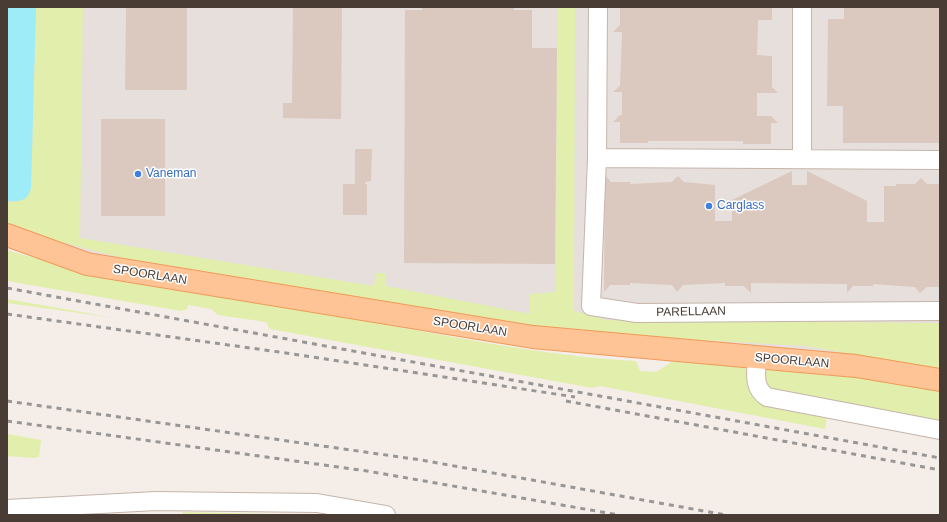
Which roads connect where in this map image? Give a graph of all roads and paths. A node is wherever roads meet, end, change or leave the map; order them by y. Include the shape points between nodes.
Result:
1 (598, 7) edge
2 (802, 7) edge
3 (597, 158) junction
4 (802, 159) junction
5 (940, 160) edge
6 (7, 236) edge
7 (940, 311) edge
8 (758, 358) junction
9 (940, 380) edge
10 (940, 430) edge
11 (7, 509) edge
12 (386, 515) edge

1 - 3 street, PARELLAAN
2 - 4 street
3 - 4 street
3 - 7 street, PARELLAAN via 591,306 637,313
4 - 5 street
6 - 8 main road, SPOORLAAN via 87,264 237,289 533,337
8 - 9 main road, SPOORLAAN via 856,366
8 - 10 street via 757,383 760,392 768,397
11 - 12 street via 156,502 317,503

